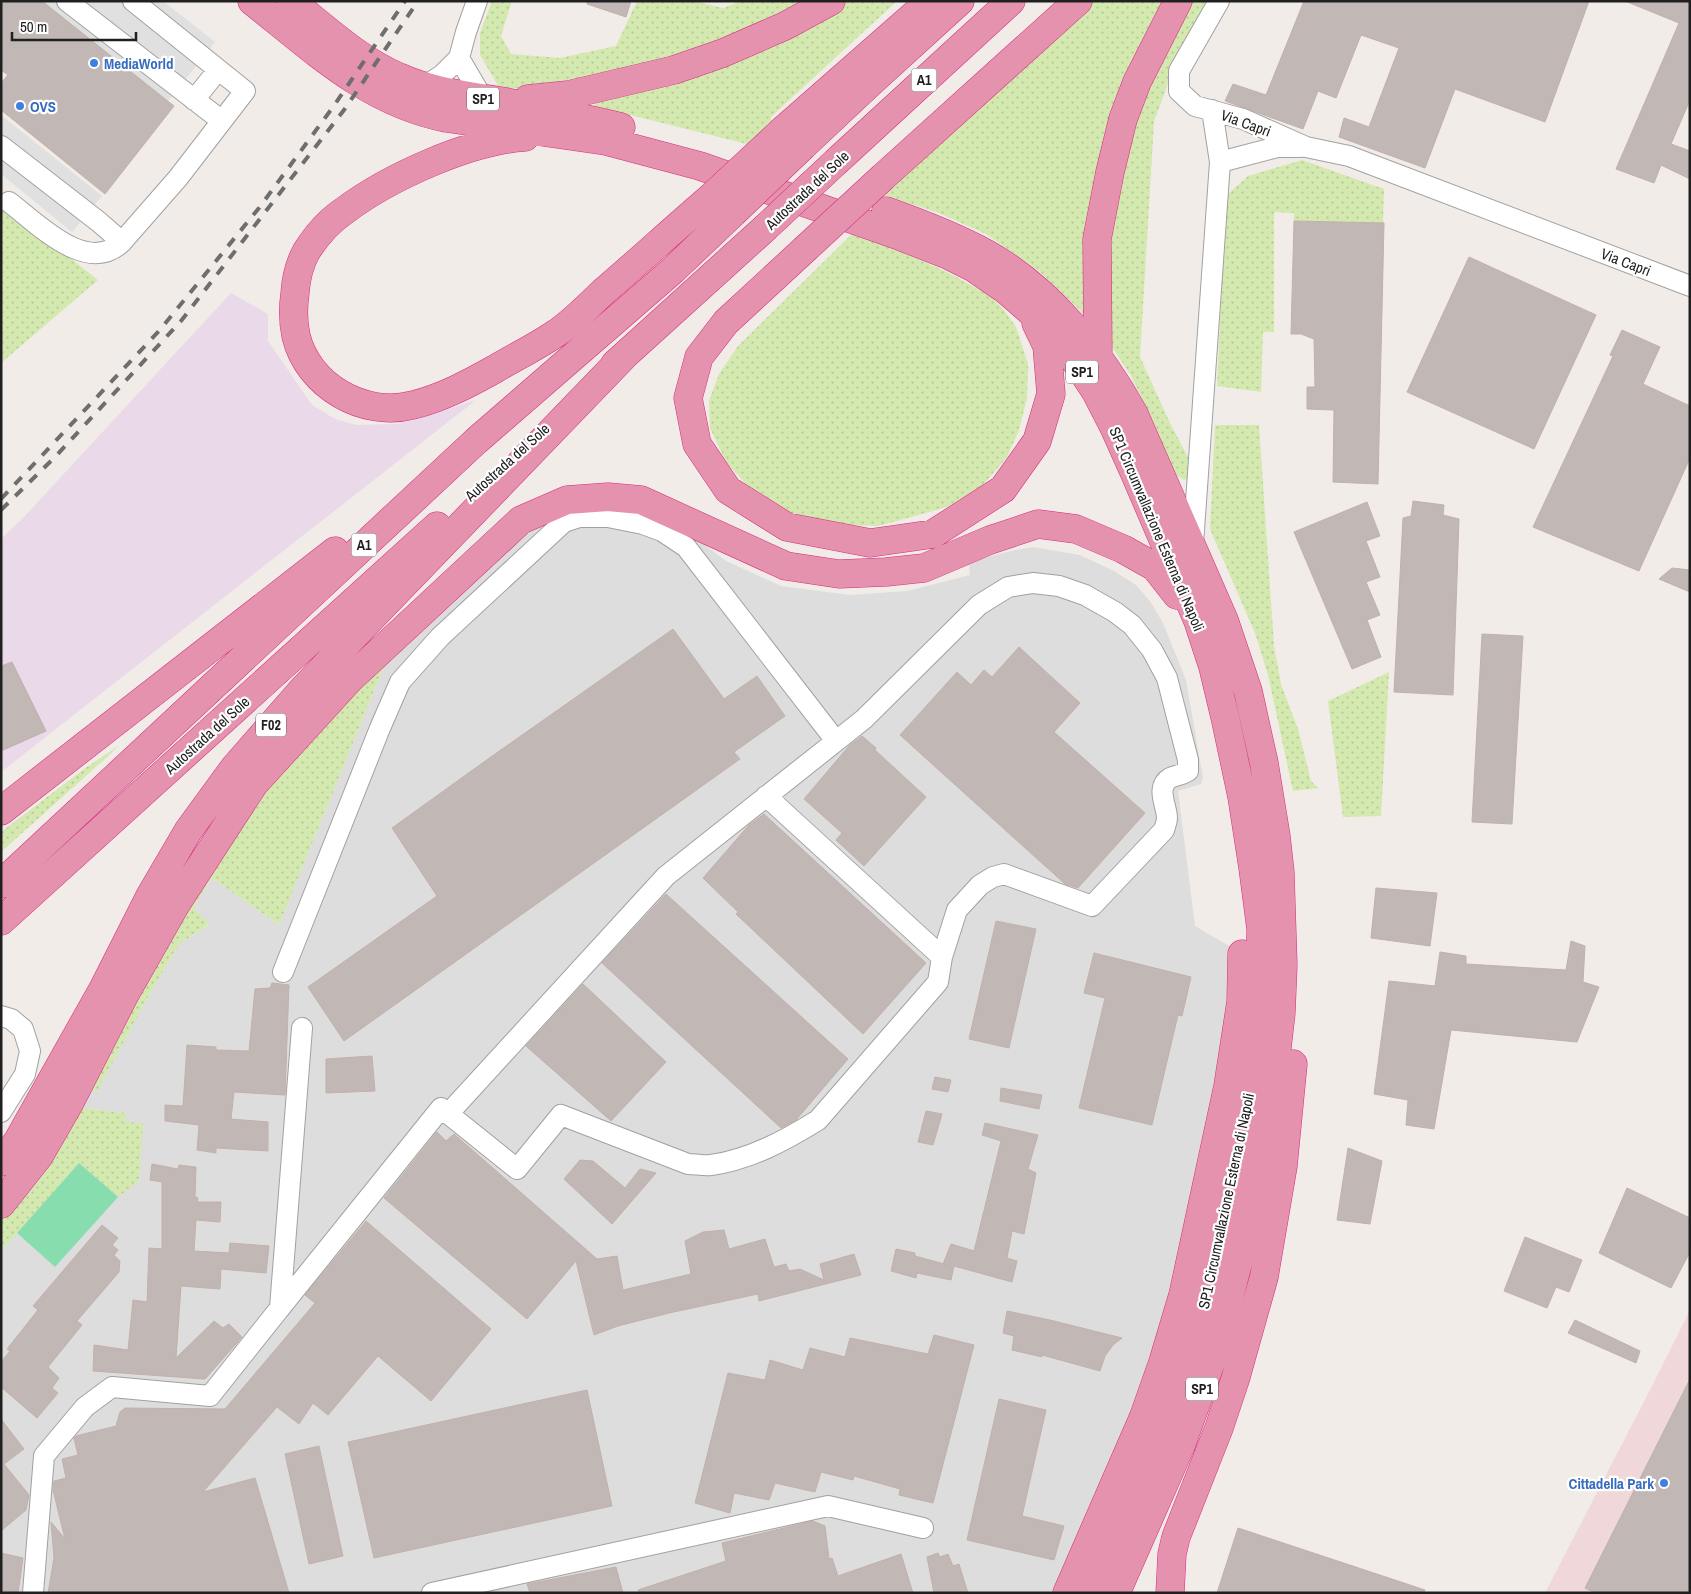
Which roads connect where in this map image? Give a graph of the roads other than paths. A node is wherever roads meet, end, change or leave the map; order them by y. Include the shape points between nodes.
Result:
1 (67, 1) edge
2 (133, 1) edge
3 (252, 1) edge
4 (291, 1) edge
5 (477, 1) edge
6 (831, 1) edge
7 (930, 1) edge
8 (960, 1) edge
9 (1011, 1) edge
10 (1078, 1) edge
11 (1178, 1) edge
12 (1219, 1) edge
13 (459, 58) junction
14 (218, 70) junction
15 (425, 86) junction
16 (194, 100) junction
17 (493, 100) junction
18 (1212, 110) junction
19 (222, 121) junction
20 (571, 136) junction
21 (793, 139) junction
22 (1, 146) edge
23 (1306, 146) junction
24 (1220, 162) junction
25 (9, 202) dead end
26 (122, 242) junction
27 (1690, 286) edge
28 (1030, 311) junction
29 (628, 352) junction
30 (1098, 357) junction
31 (476, 441) junction
32 (1192, 546) junction
33 (1198, 621) junction
34 (836, 741) junction
35 (766, 796) junction
36 (1242, 797) junction
37 (1, 811) edge
38 (1, 884) edge
39 (1281, 896) junction
40 (1, 921) edge
41 (942, 957) junction
42 (283, 972) dead end
43 (1, 1016) edge
44 (302, 1028) dead end
45 (1, 1112) edge
46 (448, 1114) junction
47 (1, 1162) edge
48 (1, 1204) edge
49 (280, 1308) junction
50 (1144, 1499) junction
51 (923, 1528) dead end
52 (1076, 1589) edge
53 (1170, 1590) edge
54 (33, 1593) edge
55 (432, 1593) edge
56 (1116, 1593) edge

1 - 16 street
2 - 14 street
3 - 20 highway, SP1 Circumvallazione Esterna di Napoli / SP1 via 339,70 404,107 446,118
4 - 15 highway, SP1 Circumvallazione Esterna di Napoli / SP1 via 358,54 399,77
5 - 13 street
6 - 17 highway via 785,26 674,70 568,94
7 - 21 highway
8 - 21 highway, Autostrada del Sole / A1 via 869,84
9 - 29 highway, Autostrada del Sole / A1, bridge
10 - 28 highway, bridge via 726,322 699,357 688,398 697,444 728,490 787,527 870,543 933,534 1003,489 1037,441 1051,394 1047,346
11 - 30 highway via 1123,119 1110,172 1097,240
12 - 18 street via 1179,71 1179,91 1195,106
13 - 15 street
13 - 17 street
14 - 16 street
14 - 19 street via 245,91
15 - 17 highway, SP1 Circumvallazione Esterna di Napoli / SP1
16 - 19 street
17 - 30 highway, SP1 Circumvallazione Esterna di Napoli / SP1 via 698,146 930,226 988,255 1032,287 1073,326
18 - 23 street, Via Capri via 1243,119
18 - 24 street, Via Capri
19 - 26 street
20 - 21 highway, bridge via 514,138 457,154 390,183 343,211 322,230 306,253 296,279 293,308 299,345 321,380 343,396 385,408 412,406 472,382 556,334 710,198
20 - 28 highway, SP1 Circumvallazione Esterna di Napoli / SP1 via 606,141 700,166 897,235 974,268
21 - 31 highway, Autostrada del Sole / A1, bridge via 733,213 673,270
22 - 26 street
23 - 24 street via 1277,147
23 - 27 street, Via Capri via 1349,156
24 - 32 street, Via Capri
25 - 26 street via 66,246 84,253 106,253
28 - 33 highway, SP1 Circumvallazione Esterna di Napoli / SP1 via 1076,362 1096,392
29 - 40 highway, Autostrada del Sole / A1
29 - 47 highway, F02 via 302,689 234,768 188,831 17,1142
30 - 32 highway, SP1 Circumvallazione Esterna di Napoli / SP1 via 1134,414
31 - 37 highway
31 - 38 highway, Autostrada del Sole / A1
32 - 39 highway, SP1 Circumvallazione Esterna di Napoli / SP1 via 1224,620 1248,691 1269,791
33 - 36 highway, SP1 Circumvallazione Esterna di Napoli / SP1 via 1213,667
33 - 48 highway via 1155,567 1076,529 1038,524 924,568 839,574 786,566 641,500 608,497 567,500 521,520 349,680 254,784 176,904 39,1156
34 - 35 street
34 - 41 street via 864,718 979,605 1008,588 1033,582 1085,595 1115,612 1132,625 1168,678 1188,770 1164,784 1162,791 1167,820 1164,830 1092,906 1004,874 993,877 957,910
34 - 42 street via 686,547 662,531 626,520 579,517 564,522 440,637 400,682
35 - 41 street
35 - 46 street via 666,876
36 - 50 highway, SP1 Circumvallazione Esterna di Napoli / SP1 via 1261,929 1260,1014 1250,1095 1217,1258 1203,1310 1157,1444
36 - 52 highway via 1240,1002 1228,1086 1196,1240 1184,1296 1163,1362
39 - 50 highway, SP1 Circumvallazione Esterna di Napoli / SP1 via 1282,1013 1271,1100 1247,1227 1211,1362 1181,1445
39 - 53 highway via 1291,958 1294,1035 1293,1080 1275,1220 1264,1277 1235,1380 1176,1537
41 - 46 street via 938,982 818,1120 755,1153 710,1166 688,1164 561,1115 516,1170
43 - 45 street via 10,1018 23,1029 30,1051 25,1074
44 - 49 street
46 - 49 street via 441,1108
49 - 54 street via 210,1396 112,1387 86,1407 44,1456
50 - 52 highway, SP1 Circumvallazione Esterna di Napoli / SP1
50 - 56 highway, SP1 Circumvallazione Esterna di Napoli / SP1
51 - 55 street via 828,1506

